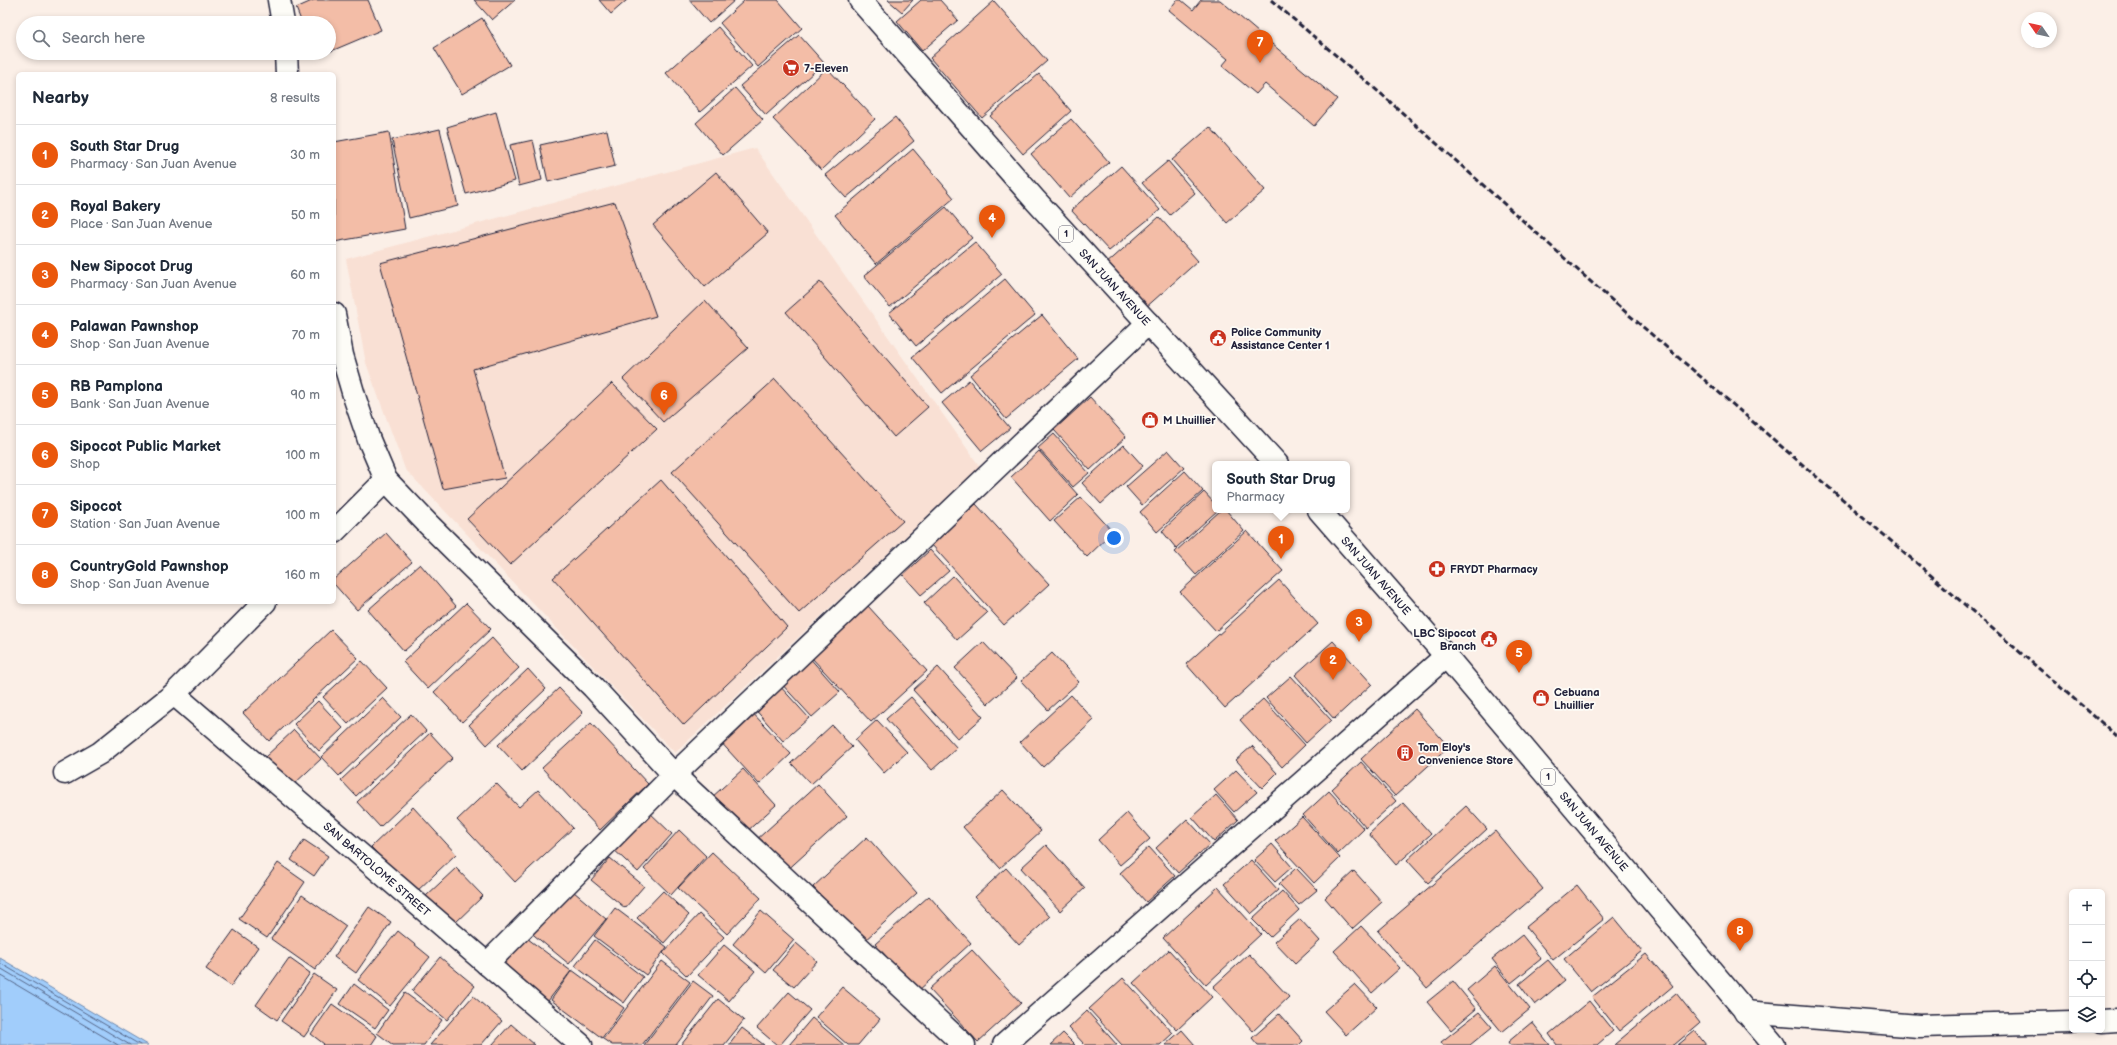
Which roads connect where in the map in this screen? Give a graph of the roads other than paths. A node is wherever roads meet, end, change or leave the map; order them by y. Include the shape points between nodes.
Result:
1 (279, 0) edge
2 (860, 0) edge
3 (282, 16) edge
4 (286, 60) edge
5 (287, 72) edge
6 (1148, 323) junction
7 (336, 324) edge
8 (1274, 461) edge
9 (386, 480) junction
10 (1322, 513) edge
11 (336, 530) edge
12 (263, 604) edge
13 (1446, 656) junction
14 (174, 694) junction
15 (66, 773) dead end
16 (674, 775) junction
17 (487, 964) junction
18 (1745, 1012) junction
19 (2105, 1020) edge
20 (2117, 1020) edge
21 (2069, 1022) edge
22 (581, 1045) edge
23 (964, 1045) edge
24 (1004, 1045) edge
25 (1774, 1045) edge

1 - 3 main road
2 - 6 main road, SAN JUAN AVENUE / 1 via 1025,190
4 - 5 main road
6 - 8 main road, SAN JUAN AVENUE / 1
6 - 16 main road
7 - 9 main road via 355,400 368,440
9 - 11 main road
9 - 16 main road via 593,687
10 - 13 main road, SAN JUAN AVENUE / 1
12 - 14 main road
13 - 18 main road, SAN JUAN AVENUE / 1
13 - 24 main road
14 - 15 main road via 100,753
14 - 17 main road, SAN BARTOLOME STREET
16 - 17 main road
16 - 23 main road
17 - 22 main road, SAN BARTOLOME STREET
18 - 21 main road via 1919,1026
18 - 25 main road, SAN JUAN AVENUE / 1
19 - 20 main road

